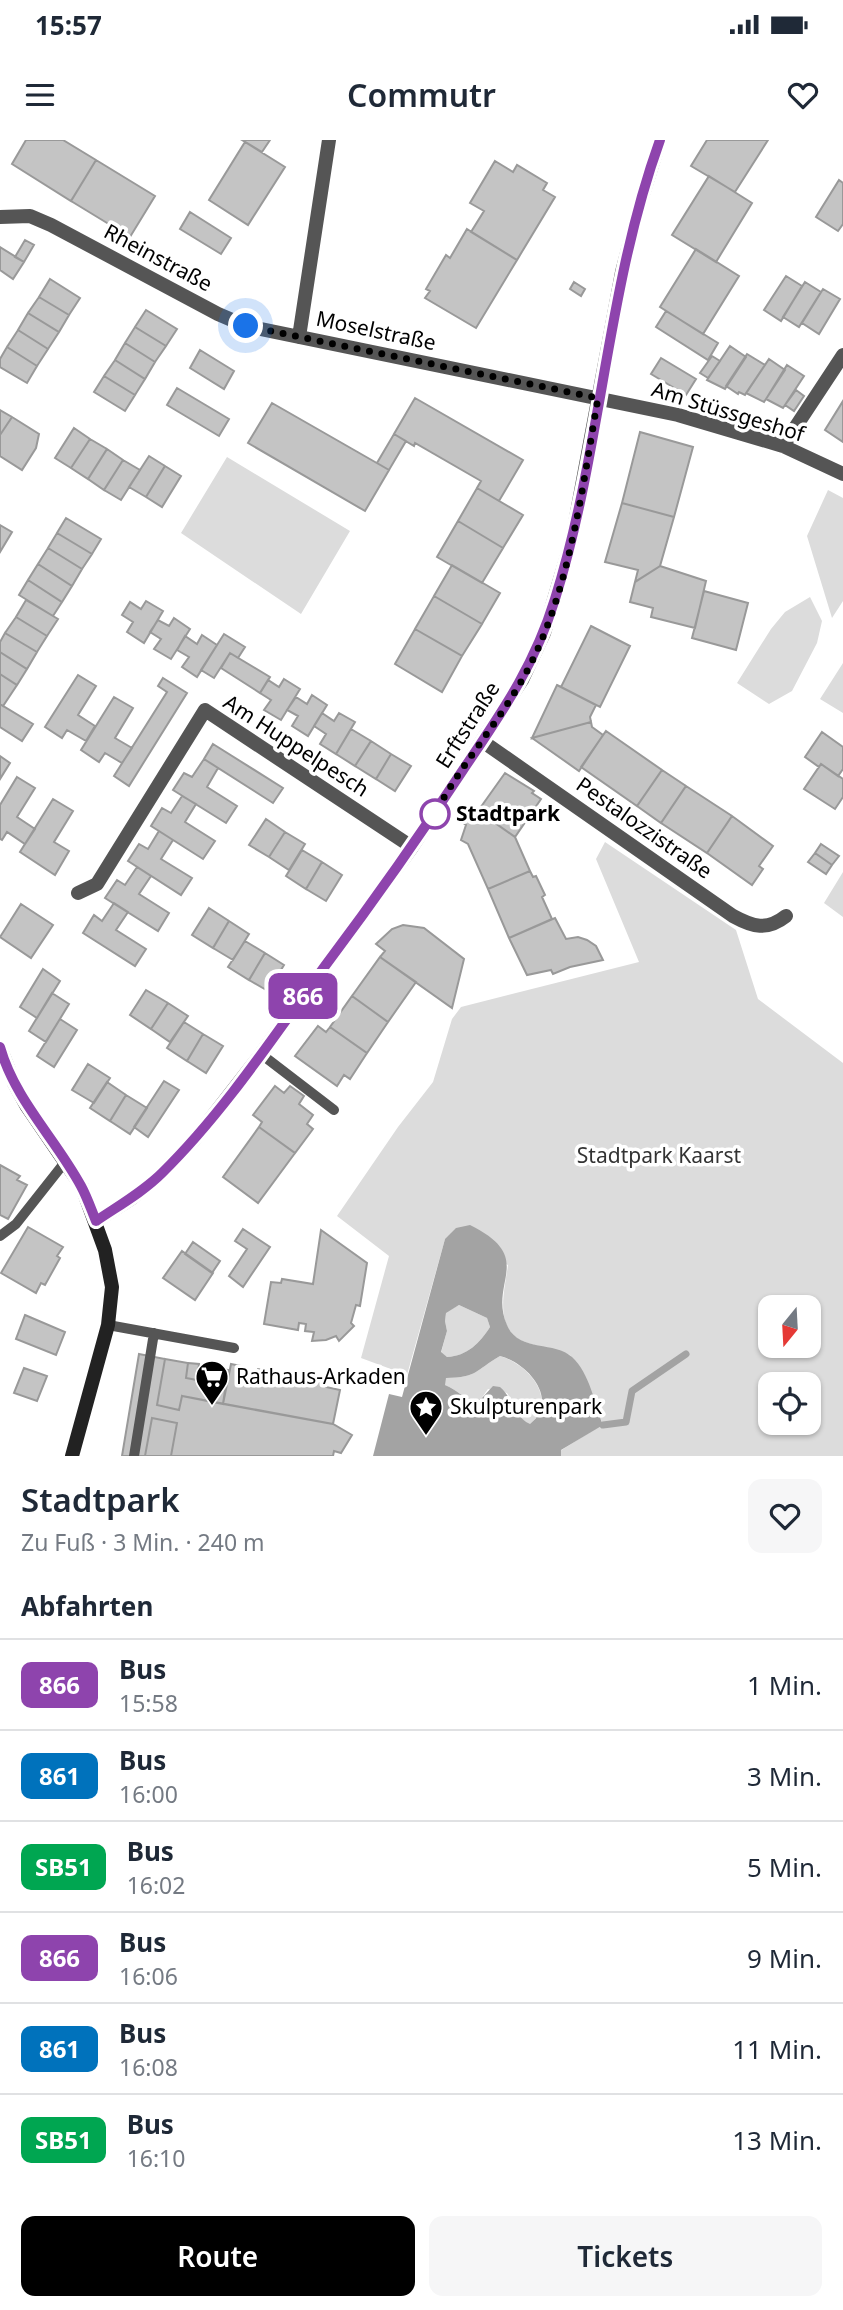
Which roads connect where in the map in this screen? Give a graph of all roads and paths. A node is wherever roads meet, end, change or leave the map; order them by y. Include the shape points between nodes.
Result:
1 (329, 140) edge
2 (660, 140) edge
3 (0, 218) edge
4 (299, 337) junction
5 (843, 355) edge
6 (598, 398) junction
7 (783, 446) junction
8 (843, 474) edge
9 (482, 741) junction
10 (412, 847) junction
11 (78, 893) dead end
12 (786, 916) dead end
13 (0, 1047) edge
14 (261, 1054) junction
15 (334, 1110) dead end
16 (65, 1162) junction
17 (96, 1221) junction
18 (0, 1236) edge
19 (108, 1325) junction
20 (154, 1334) junction
21 (234, 1348) dead end
22 (72, 1456) edge
23 (134, 1456) edge

1 - 4 street, Moselstraße
2 - 6 street, Erftstraße via 622,272
3 - 4 street, Rheinstraße via 41,220 218,314 246,326
4 - 6 street, Moselstraße
5 - 7 street
6 - 7 street, Am Stüssgeshof via 678,415
6 - 9 street, Erftstraße via 572,539 547,624 522,680
7 - 8 street, Am Stüssgeshof
9 - 10 street, Erftstraße
9 - 12 street, Pestalozzistraße via 742,921 769,926
10 - 11 street, Am Huppelpesch via 205,710 97,884
10 - 14 street, Erftstraße
13 - 16 street via 26,1105
14 - 15 lane
14 - 17 street, Erftstraße via 194,1140 159,1176
16 - 17 street
16 - 18 lane via 16,1224
17 - 19 street via 112,1287
19 - 20 lane
19 - 22 street
20 - 21 lane
20 - 23 lane

